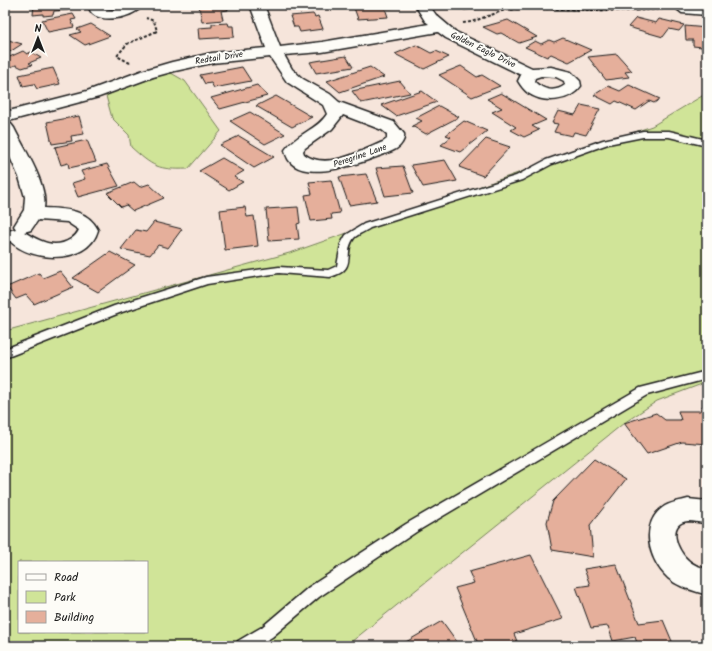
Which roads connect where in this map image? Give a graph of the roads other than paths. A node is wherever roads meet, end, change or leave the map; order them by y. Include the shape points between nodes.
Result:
1 (96, 5) edge
2 (257, 5) edge
3 (422, 5) edge
4 (679, 5) edge
5 (140, 11) edge
6 (707, 11) edge
7 (440, 27) junction
8 (275, 51) junction
9 (531, 74) dead end
10 (333, 106) junction
11 (5, 118) edge
12 (5, 128) edge
13 (707, 143) edge
14 (32, 214) junction
15 (10, 239) edge
16 (5, 354) edge
17 (707, 376) edge
18 (707, 512) edge
19 (707, 582) edge
20 (243, 646) edge

1 - 5 street via 96,10 114,14
2 - 8 street, Peregrine Lane
3 - 7 street, Golden Eagle Drive via 430,18
4 - 6 street via 687,10
7 - 8 street, Redtail Drive
7 - 9 street, Golden Eagle Drive via 451,35
8 - 10 street, Peregrine Lane via 284,71 293,80
8 - 11 street, Redtail Drive via 212,58 172,67 93,94
10 - 10 street, Peregrine Lane via 388,126 395,130 396,140 389,146 332,166 306,164 295,156 294,150 327,127 335,114
12 - 14 street via 34,192 35,204
13 - 16 lane via 669,134 643,134 606,142 549,162 519,178 367,226 351,235 346,244 341,268 330,274 279,270 206,281 118,309
14 - 15 street
14 - 15 street via 78,219 85,223 88,230 86,236 71,248 53,251
17 - 20 lane via 644,391 637,395 411,528 314,592 267,632
18 - 19 street via 684,510 670,516 662,526 660,537 663,549 680,571

